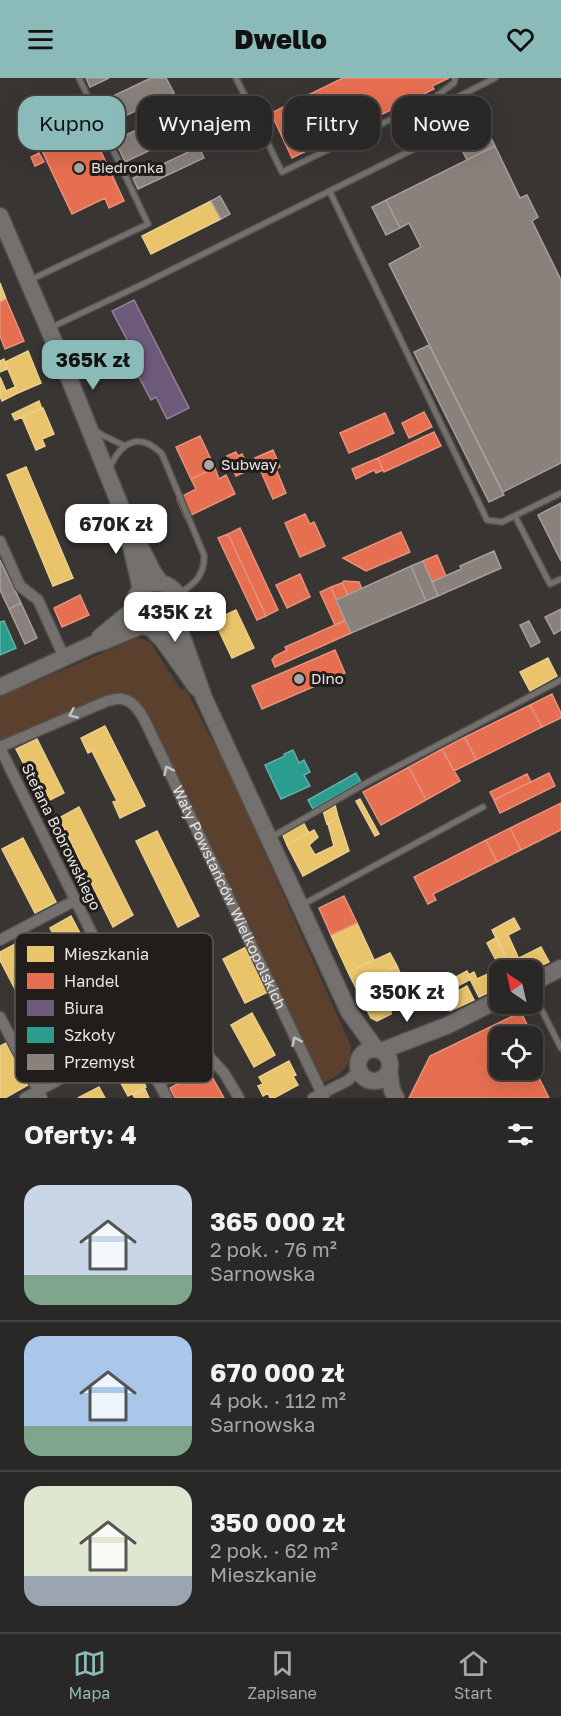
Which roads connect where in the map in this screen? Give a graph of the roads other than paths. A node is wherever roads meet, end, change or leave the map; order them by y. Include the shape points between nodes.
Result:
1 (79, 78) edge
2 (236, 78) edge
3 (455, 78) edge
4 (495, 78) edge
5 (330, 192) junction
6 (0, 216) edge
7 (27, 281) junction
8 (48, 328) junction
9 (87, 423) junction
10 (125, 446) junction
11 (107, 473) junction
12 (561, 493) edge
13 (124, 515) junction
14 (515, 516) junction
15 (0, 541) edge
16 (561, 579) edge
17 (161, 583) junction
18 (141, 589) junction
19 (177, 594) junction
20 (134, 609) junction
21 (178, 616) junction
22 (148, 627) junction
23 (94, 644) junction
24 (64, 657) junction
25 (561, 680) edge
26 (0, 687) edge
27 (204, 698) junction
28 (0, 747) edge
29 (483, 807) dead end
30 (270, 838) junction
31 (76, 900) junction
32 (301, 906) junction
33 (92, 933) edge
34 (0, 940) edge
35 (561, 968) edge
36 (543, 977) edge
37 (489, 1004) edge
38 (543, 1013) edge
39 (0, 1017) edge
40 (15, 1046) edge
41 (561, 1048) edge
42 (213, 1060) edge
43 (372, 1065) junction
44 (59, 1083) edge
45 (158, 1083) edge
46 (165, 1083) edge
47 (160, 1086) junction
48 (40, 1094) edge
49 (319, 1096) edge
50 (391, 1096) edge
51 (25, 1098) edge
52 (167, 1098) edge
53 (239, 1098) edge

1 - 7 lane via 148,224
2 - 3 lane via 282,172 431,100 454,83
4 - 5 lane via 454,99 440,136
5 - 8 lane
5 - 14 lane via 487,520 501,522
6 - 7 main road
7 - 8 main road
8 - 9 main road
9 - 10 lane
9 - 11 main road
10 - 11 lane
10 - 19 lane via 142,441 162,454 203,549 200,577
11 - 13 main road
12 - 14 lane
13 - 17 main road
13 - 18 main road
14 - 16 lane via 550,584
15 - 24 street via 20,586 38,600
17 - 18 main road
17 - 19 main road
18 - 20 main road
19 - 21 main road via 181,605
20 - 22 main road
20 - 23 main road
21 - 22 main road via 166,628
21 - 27 main road
22 - 23 main road
22 - 27 main road via 162,639
23 - 24 main road
24 - 26 main road
25 - 30 lane
27 - 30 main road
28 - 31 street, Stefana Bobrowskiego
49 -> 28 street, Wały Powstańców Wielkopolskich via 157,746 129,700 120,698 90,707
29 - 32 lane
30 - 32 main road
31 - 33 street, Stefana Bobrowskiego
31 - 34 street
32 - 43 main road
35 - 36 main road
37 - 43 main road
38 - 41 lane
39 - 40 street
42 - 53 street, Stefana Bobrowskiego
43 - 49 street
43 - 50 main road
44 - 48 street
45 - 47 street
46 - 47 lane
47 - 52 street
48 - 51 street

